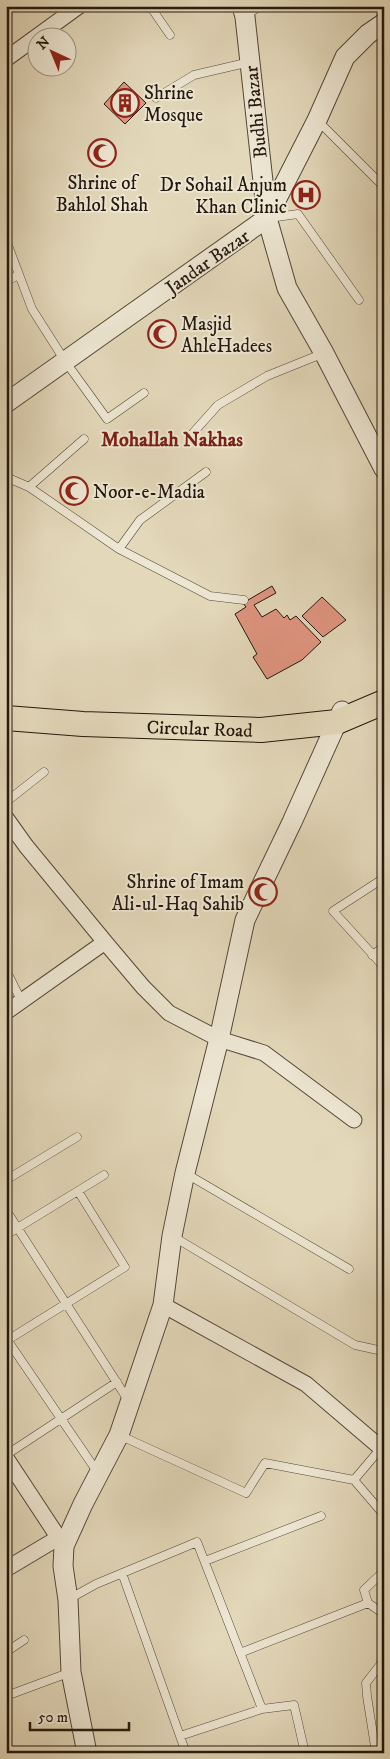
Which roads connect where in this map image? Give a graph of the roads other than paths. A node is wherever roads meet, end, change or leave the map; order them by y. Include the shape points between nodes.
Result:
1 (79, 6) edge
2 (150, 6) edge
3 (249, 10) edge
4 (384, 23) edge
5 (170, 35) dead end
6 (6, 59) edge
7 (250, 62) junction
8 (156, 98) dead end
9 (317, 120) junction
10 (384, 187) edge
11 (267, 218) junction
12 (6, 240) edge
13 (19, 275) junction
14 (6, 280) edge
15 (359, 300) dead end
16 (324, 352) junction
17 (65, 361) junction
18 (144, 393) dead end
19 (7, 401) edge
20 (192, 434) dead end
21 (84, 440) dead end
22 (384, 469) edge
23 (206, 472) dead end
24 (6, 477) edge
25 (29, 487) junction
26 (119, 549) junction
27 (244, 600) dead end
28 (384, 689) edge
29 (384, 702) edge
30 (340, 715) junction
31 (6, 718) edge
32 (44, 772) dead end
33 (6, 802) edge
34 (6, 818) edge
35 (384, 878) edge
36 (105, 942) junction
37 (384, 947) edge
38 (372, 955) junction
39 (384, 967) edge
40 (6, 970) edge
41 (22, 1002) junction
42 (6, 1012) edge
43 (219, 1039) junction
44 (354, 1120) dead end
45 (78, 1137) dead end
46 (185, 1173) junction
47 (104, 1175) dead end
48 (6, 1180) edge
49 (78, 1191) junction
50 (6, 1210) edge
51 (18, 1228) junction
52 (6, 1235) edge
53 (172, 1236) junction
54 (349, 1269) dead end
55 (66, 1304) junction
56 (163, 1305) junction
57 (7, 1340) edge
58 (378, 1350) dead end
59 (117, 1382) junction
60 (129, 1402) junction
61 (62, 1420) junction
62 (119, 1435) junction
63 (381, 1448) joint
64 (6, 1457) edge
65 (99, 1475) junction
66 (354, 1480) junction
67 (384, 1514) edge
68 (321, 1516) dead end
69 (61, 1542) junction
70 (205, 1561) junction
71 (6, 1568) edge
72 (384, 1572) edge
73 (122, 1573) junction
74 (68, 1600) junction
75 (368, 1603) junction
76 (384, 1614) edge
77 (24, 1640) dead end
78 (6, 1652) edge
79 (240, 1653) junction
80 (384, 1660) edge
81 (72, 1672) junction
82 (6, 1696) edge
83 (262, 1709) junction
84 (180, 1736) junction
85 (87, 1753) edge
86 (186, 1753) edge
87 (305, 1753) edge
88 (376, 1753) edge

1 - 6 street
2 - 5 lane
3 - 7 street, Budhi Bazar
4 - 9 street, Jandar Bazar via 345,57
7 - 8 lane via 194,75
7 - 11 street, Budhi Bazar
9 - 10 lane
9 - 11 street, Jandar Bazar
11 - 15 lane via 298,214
11 - 16 street, Budhi Bazar via 287,288
11 - 17 street, Jandar Bazar
12 - 13 lane
13 - 14 lane
13 - 17 lane via 32,309
16 - 20 lane via 267,376 218,405
16 - 22 street, Budhi Bazar
17 - 18 lane via 107,419
17 - 19 street, Jandar Bazar
21 - 25 lane
23 - 26 lane via 140,520
24 - 25 lane
25 - 26 lane
26 - 27 lane via 210,596
28 - 30 main road, Circular Road
29 - 30 main road
30 - 31 main road, Circular Road via 314,723 261,730
30 - 43 street via 245,920
32 - 33 lane
34 - 36 street
35 - 38 lane via 333,911
36 - 41 street
36 - 43 street via 169,1013
37 - 38 lane
38 - 39 lane
40 - 41 lane
41 - 42 street
43 - 44 street via 264,1053
43 - 46 street
45 - 48 lane
46 - 53 street
46 - 54 lane
47 - 49 lane
49 - 51 lane
49 - 55 lane via 125,1267
50 - 51 lane
51 - 52 lane
51 - 55 lane
53 - 56 street
53 - 58 lane via 356,1345
55 - 57 lane
55 - 59 lane
56 - 60 street
56 - 63 street via 306,1384
57 - 61 lane
59 - 60 lane
59 - 61 lane
60 - 62 street
61 - 64 lane
61 - 65 lane
62 - 65 street
62 - 66 lane via 246,1493 265,1462
63 - 66 lane
64 - 69 street
65 - 69 street
66 - 67 lane
68 - 70 lane
69 - 71 street
69 - 74 street
70 - 73 lane via 198,1542
70 - 79 lane
72 - 75 lane via 364,1590
73 - 74 lane
73 - 84 lane
74 - 81 street
75 - 76 lane
75 - 79 lane
77 - 78 lane
79 - 83 lane
80 - 88 lane via 366,1683
81 - 82 lane
81 - 85 street
83 - 84 lane
83 - 87 lane via 294,1704
84 - 86 lane

